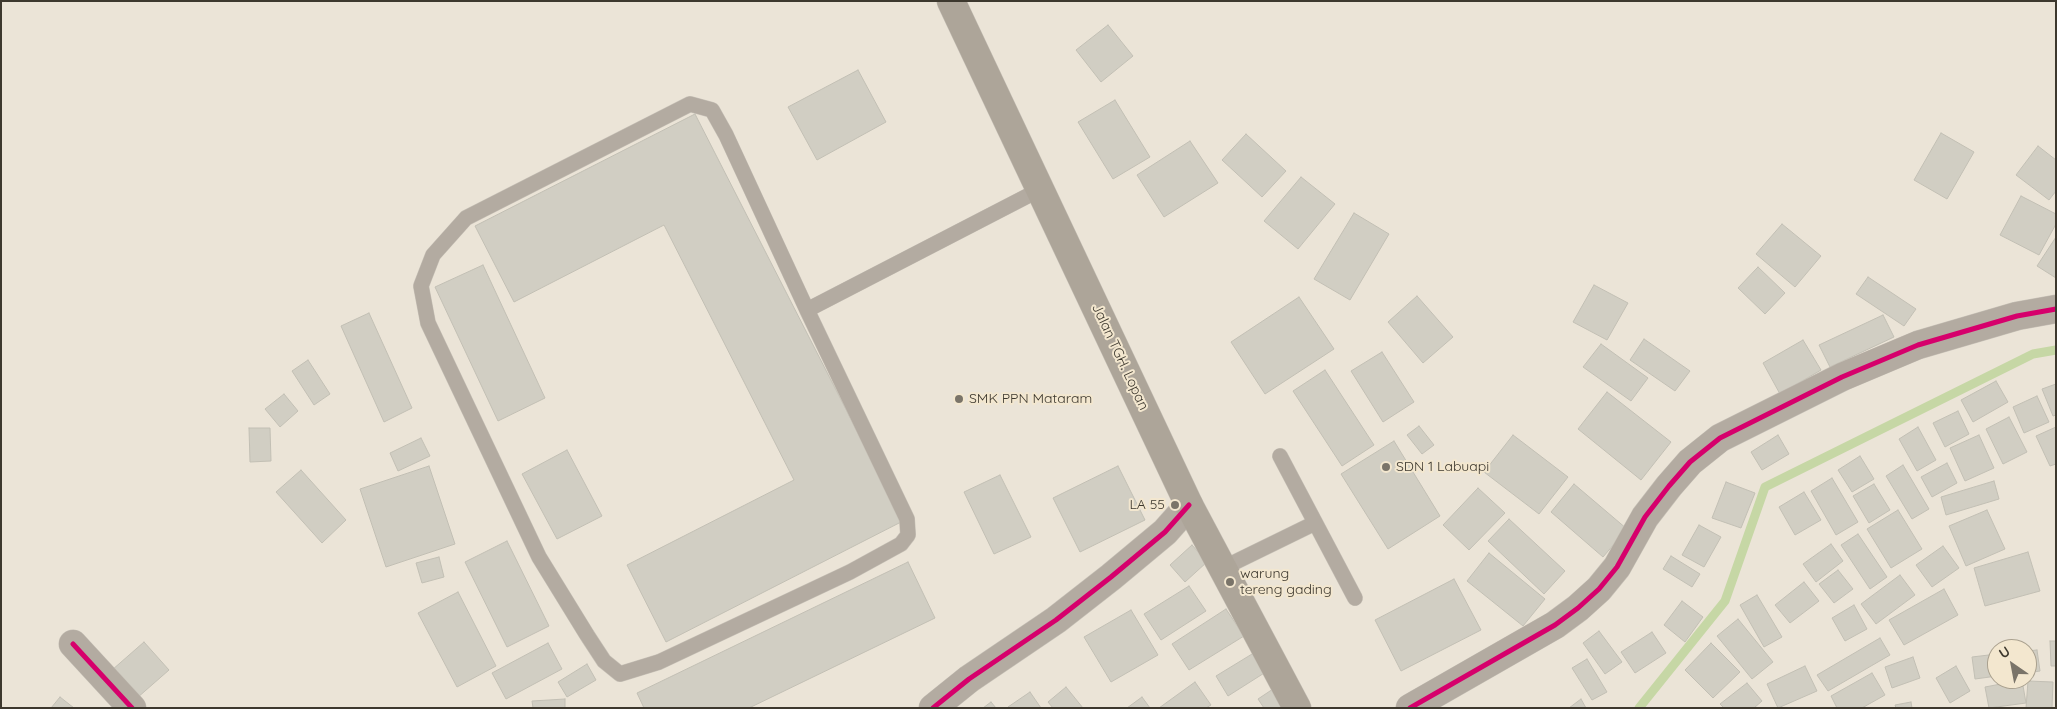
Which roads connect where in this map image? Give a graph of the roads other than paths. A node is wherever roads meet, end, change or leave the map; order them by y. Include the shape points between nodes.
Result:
1 (951, 1) edge
2 (1041, 189) junction
3 (808, 310) junction
4 (2056, 310) edge
5 (1280, 456) dead end
6 (1189, 505) junction
7 (1315, 523) junction
8 (1223, 568) junction
9 (1355, 598) dead end
10 (73, 644) dead end
11 (132, 708) edge
12 (933, 708) edge
13 (1298, 708) edge
14 (1410, 708) edge

1 - 2 highway, Jalan TGH. Lopan
2 - 3 lane
2 - 6 highway, Jalan TGH. Lopan
3 - 3 lane via 712,110 690,104 466,218 434,255 421,286 428,323 540,557 604,661 620,674 659,662 850,572 901,544 908,535 907,519
4 - 14 street via 2017,316 1918,345 1842,376 1720,438 1690,462 1669,486 1645,517 1617,567 1578,608 1556,625
5 - 7 lane
6 - 8 highway, Jalan TGH. Lopan
6 - 12 street via 1165,532 1111,577
7 - 8 lane
7 - 9 lane
8 - 13 highway, Jalan TGH. Lopan
10 - 11 street

